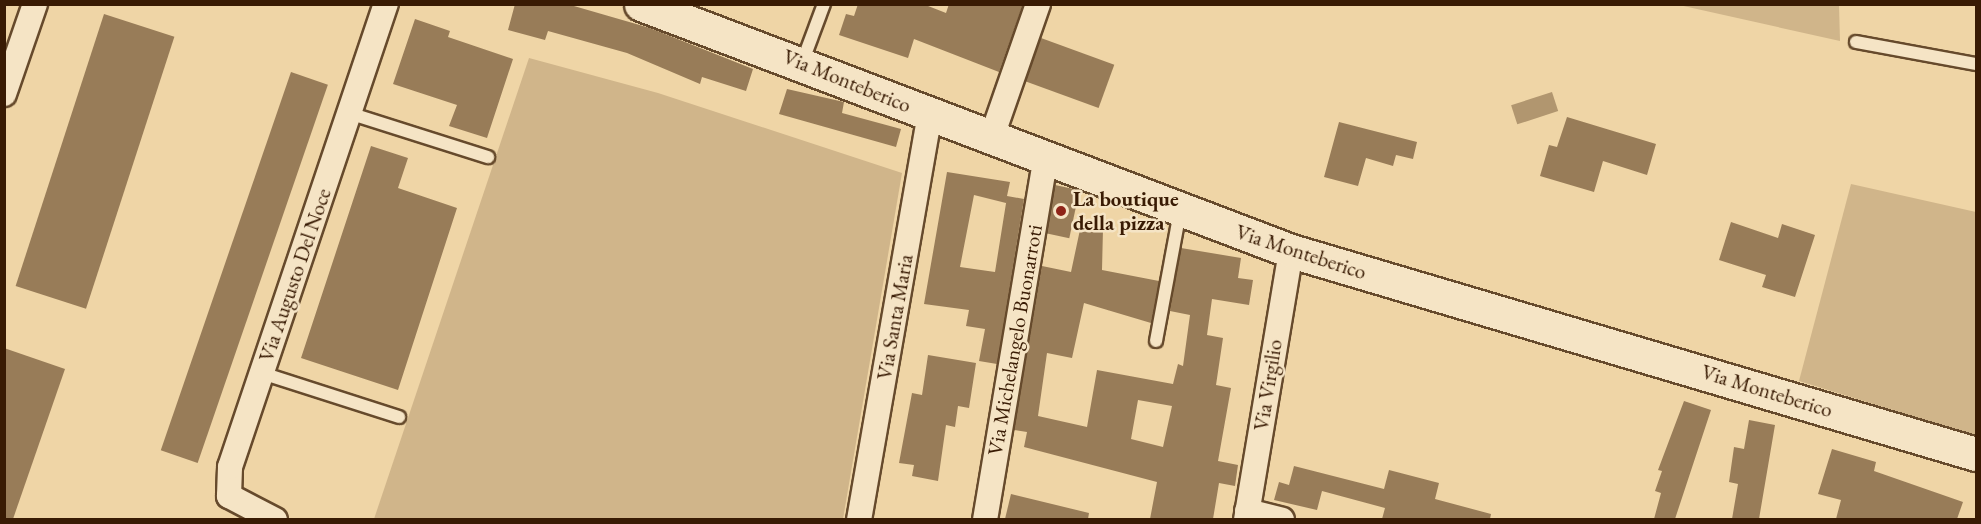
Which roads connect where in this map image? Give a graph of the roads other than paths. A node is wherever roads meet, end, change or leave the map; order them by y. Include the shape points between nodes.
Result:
1 (35, 4) edge
2 (386, 4) edge
3 (642, 4) edge
4 (824, 4) edge
5 (1038, 4) edge
6 (1857, 42) dead end
7 (802, 63) junction
8 (1977, 64) edge
9 (4, 94) edge
10 (349, 113) junction
11 (930, 114) junction
12 (991, 139) junction
13 (488, 157) dead end
14 (1046, 161) junction
15 (1180, 211) junction
16 (1291, 251) junction
17 (1156, 341) dead end
18 (261, 373) junction
19 (399, 417) dead end
20 (1977, 454) edge
21 (1247, 515) edge
22 (275, 519) edge
23 (859, 519) edge
24 (985, 519) edge
25 (1282, 519) edge

1 - 9 street
2 - 10 street, Via Augusto Del Noce
3 - 7 street, Via Monteberico
4 - 7 lane
5 - 12 street
6 - 8 lane
7 - 11 street, Via Monteberico
10 - 13 lane
10 - 18 street, Via Augusto Del Noce
11 - 12 street, Via Monteberico
11 - 23 street, Via Santa Maria
12 - 14 street, Via Monteberico
14 - 15 street, Via Monteberico
14 - 24 street, Via Michelangelo Buonarroti
15 - 16 street, Via Monteberico
15 - 17 lane
16 - 20 street, Via Monteberico
16 - 21 street, Via Virgilio
18 - 19 lane
18 - 22 street, Via Augusto Del Noce via 226,484 239,506
21 - 25 street

